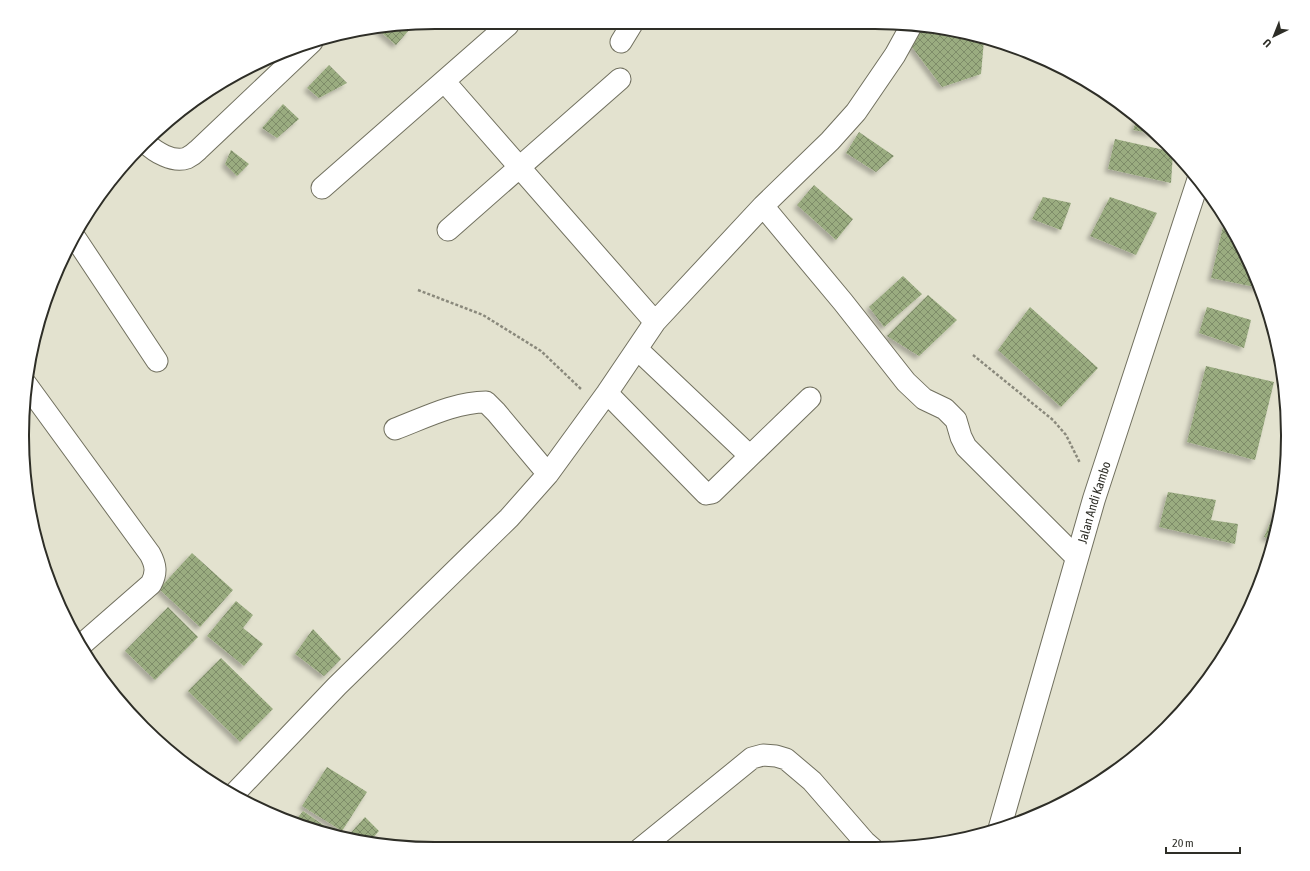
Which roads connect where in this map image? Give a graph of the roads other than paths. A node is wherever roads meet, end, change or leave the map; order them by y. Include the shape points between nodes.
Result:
1 (504, 29) edge
2 (629, 29) edge
3 (908, 31) edge
4 (621, 42) dead end
5 (290, 56) edge
6 (280, 63) edge
7 (620, 79) dead end
8 (444, 82) junction
9 (150, 146) edge
10 (519, 167) junction
11 (1196, 187) edge
12 (322, 188) dead end
13 (763, 206) junction
14 (448, 230) dead end
15 (78, 241) edge
16 (655, 322) junction
17 (637, 349) junction
18 (157, 362) dead end
19 (31, 391) edge
20 (810, 398) dead end
21 (603, 400) junction
22 (395, 429) dead end
23 (750, 456) junction
24 (548, 474) junction
25 (1077, 558) junction
26 (85, 642) edge
27 (237, 791) edge
28 (1002, 821) edge
29 (649, 842) edge
30 (860, 842) edge

1 - 8 street
2 - 4 street
3 - 13 street via 856,112
5 - 6 street
6 - 9 street via 198,150 187,158 177,159 163,155
7 - 10 street
8 - 10 street
8 - 12 street
10 - 14 street
10 - 16 street
11 - 25 street, Jalan Andi Kambo
13 - 16 street
13 - 25 street via 906,382 924,399 952,415 960,427 966,447
15 - 18 street
16 - 17 street
17 - 21 street
17 - 23 street
19 - 26 street via 155,563 156,575 151,584
20 - 23 street
21 - 23 street via 706,494 712,493
21 - 24 street
22 - 24 street via 460,405 486,402
24 - 27 street via 509,518 337,686
25 - 28 street, Jalan Andi Kambo
29 - 30 street via 752,758 763,755 786,758 812,781

